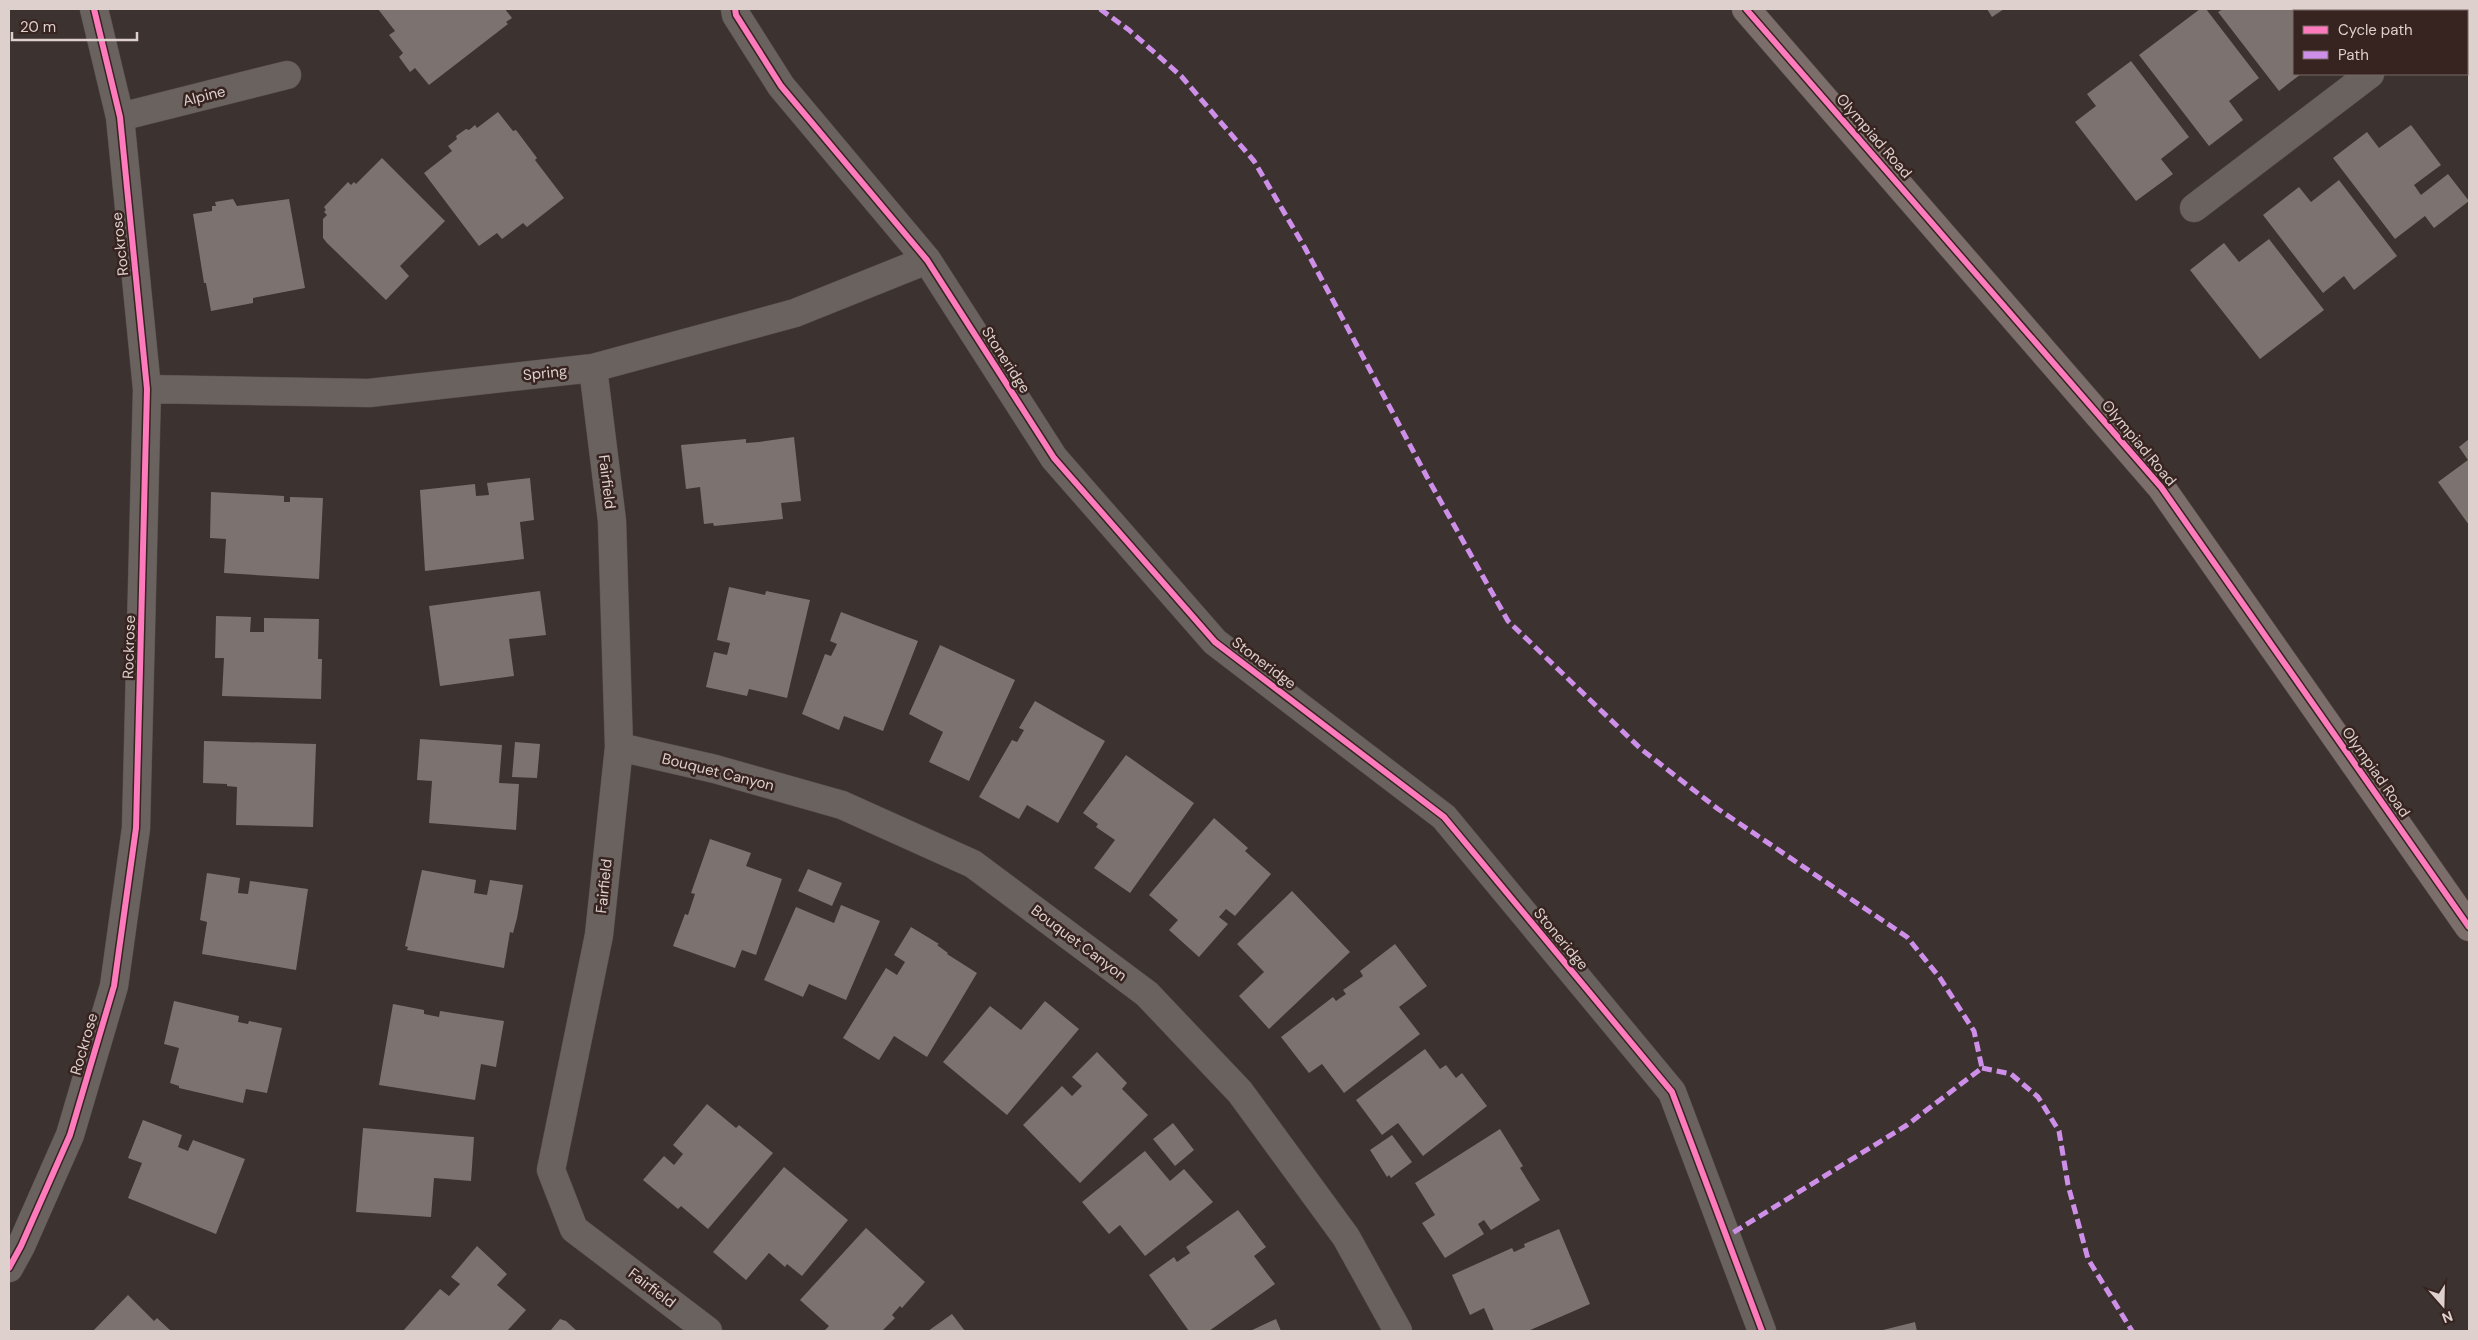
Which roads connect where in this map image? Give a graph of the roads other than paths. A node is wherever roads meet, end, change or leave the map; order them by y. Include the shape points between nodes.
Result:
1 (94, 9) edge
2 (735, 9) edge
3 (1746, 9) edge
4 (287, 75) dead end
5 (2369, 75) edge
6 (120, 117) junction
7 (2194, 208) dead end
8 (926, 260) junction
9 (593, 368) junction
10 (147, 389) junction
11 (619, 747) junction
12 (2469, 927) edge
13 (9, 1268) edge
14 (708, 1331) edge
15 (1398, 1331) edge
16 (1762, 1331) edge

1 - 6 street, Rockrose
2 - 8 street, Stoneridge via 781,86
3 - 12 main road, Olympiad Road via 2161,487
4 - 6 street, Alpine
5 - 7 street
6 - 10 street, Rockrose
8 - 9 street, Spring via 795,313
8 - 16 street, Stoneridge via 1054,458 1215,642 1444,817 1672,1092
9 - 10 street, Spring via 369,392
9 - 11 street, Fairfield via 612,521
10 - 13 street, Rockrose via 136,828 114,986 70,1135
11 - 14 street, Fairfield via 599,934 551,1170 574,1230
11 - 15 street, Bouquet Canyon via 715,769 842,805 973,864 1147,994 1240,1092 1346,1237

